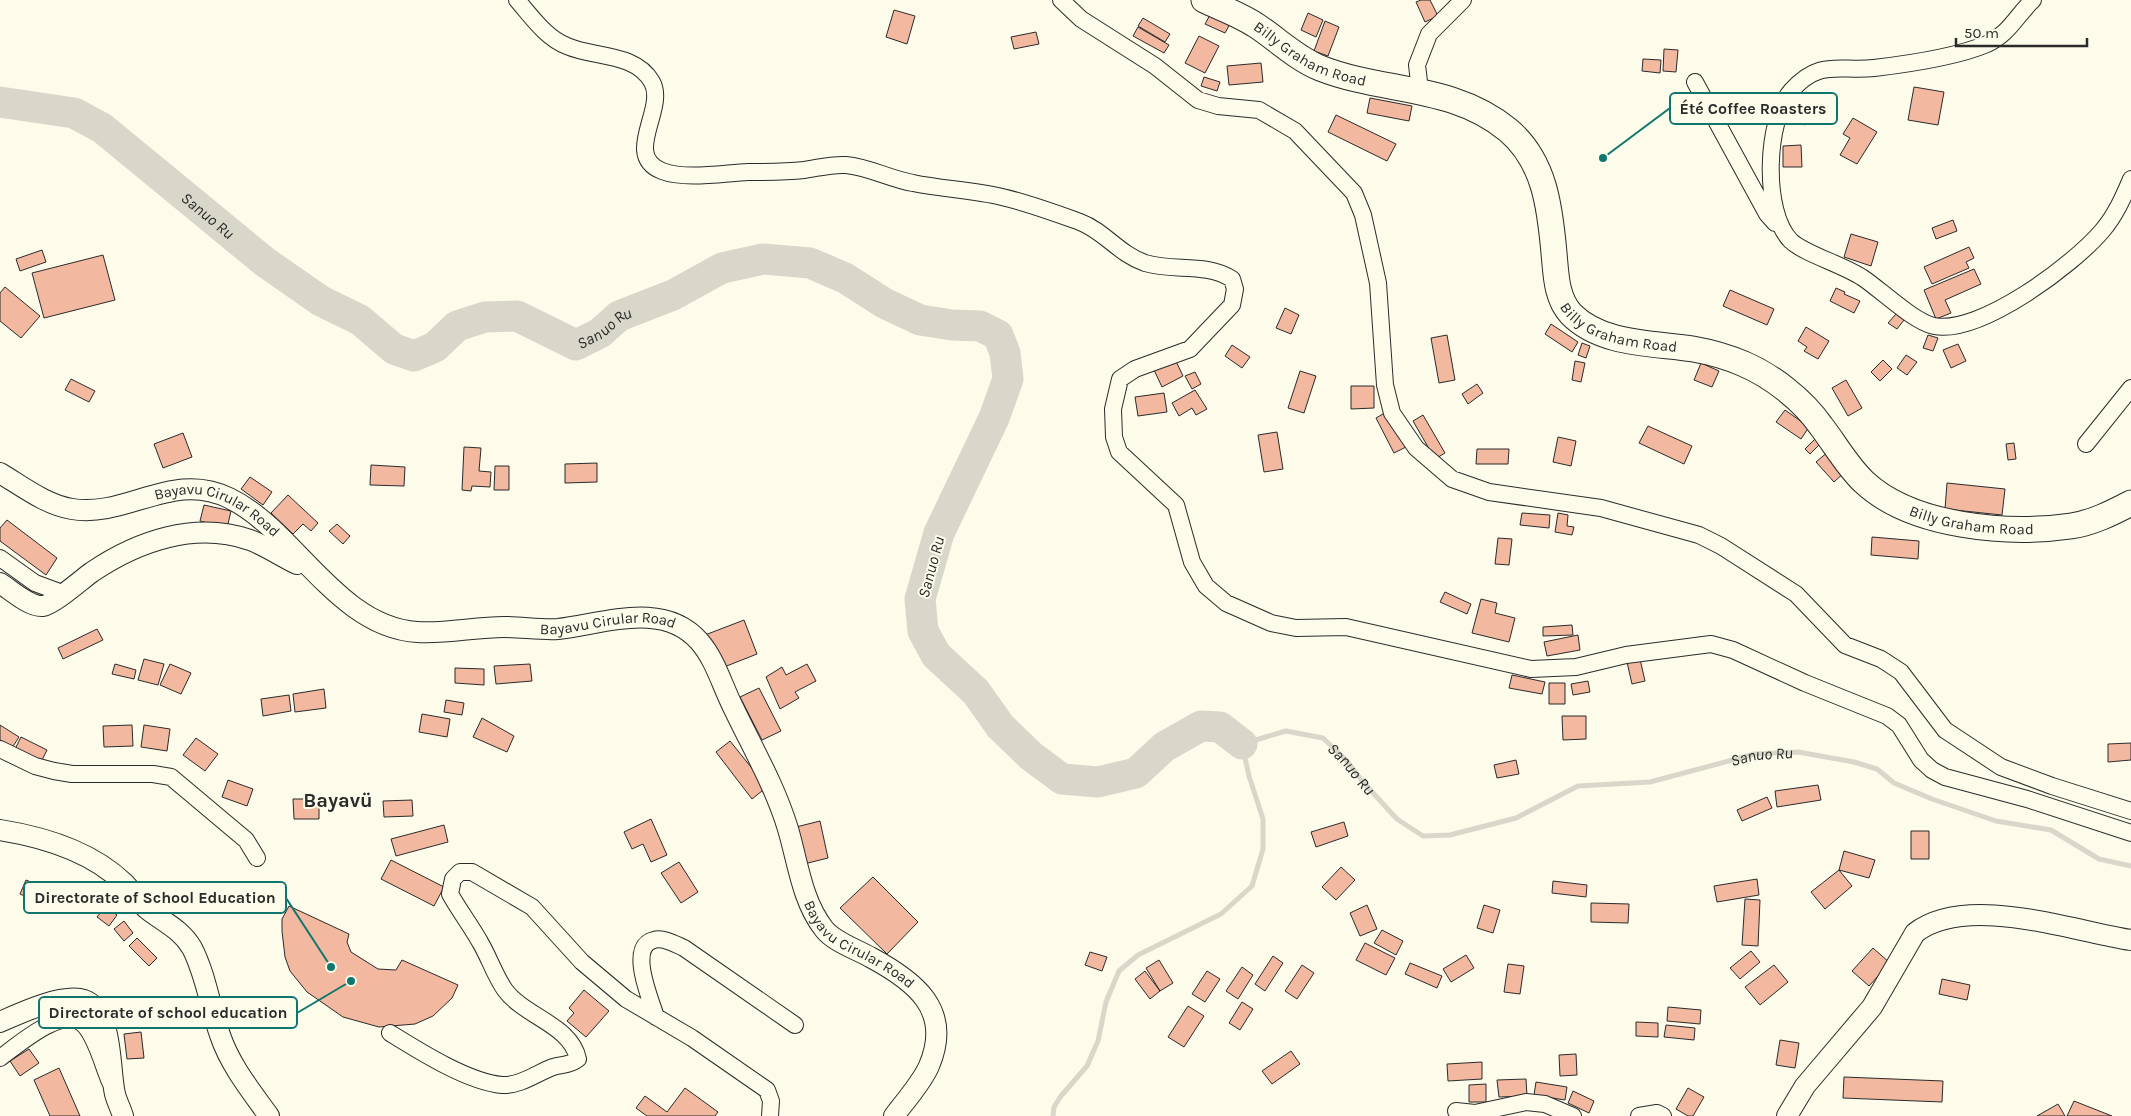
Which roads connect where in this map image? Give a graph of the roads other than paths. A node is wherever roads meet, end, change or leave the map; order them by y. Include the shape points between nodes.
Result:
1 (517, 0) edge
2 (1061, 0) edge
3 (1204, 0) edge
4 (1463, 0) edge
5 (2033, 0) edge
6 (1696, 82) dead end
7 (1420, 90) junction
8 (2131, 179) edge
9 (1790, 240) junction
10 (2131, 388) edge
11 (2086, 444) dead end
12 (0, 473) edge
13 (2131, 503) edge
14 (0, 558) edge
15 (315, 574) junction
16 (0, 583) edge
17 (62, 593) junction
18 (0, 749) edge
19 (2131, 811) edge
20 (0, 830) edge
21 (2131, 832) edge
22 (257, 858) dead end
23 (2131, 940) edge
24 (656, 1017) junction
25 (0, 1022) edge
26 (795, 1025) dead end
27 (390, 1033) dead end
28 (0, 1058) edge
29 (115, 1095) junction
30 (1456, 1111) dead end
31 (123, 1116) edge
32 (269, 1116) edge
33 (770, 1116) edge
34 (894, 1116) edge
35 (1573, 1116) edge
36 (1639, 1116) edge
37 (1663, 1116) edge
38 (1788, 1116) edge

1 - 21 street via 549,36 567,47 631,64 652,82 655,94 645,150 649,162 662,171 691,176 845,165 862,168 910,183 1001,196 1092,228 1124,254 1145,263 1205,268 1232,279 1235,289 1232,304 1190,349 1135,369 1120,379 1113,409 1114,437 1119,452 1176,505 1192,562 1206,586 1226,603 1271,623 1296,628 1346,627 1532,669 1576,667 1626,655 1711,644 1887,716 1899,725 1921,760 1932,770
2 - 19 street via 1081,18 1155,66 1198,100 1218,106 1259,110 1295,131 1354,193 1363,216 1378,283 1385,385 1392,413 1416,448 1452,479 1489,492 1602,508 1714,542 1796,594 1845,645 1881,659 1901,672 1946,730 2001,767
3 - 7 main road, Billy Graham Road via 1256,24 1287,50 1319,67 1362,82
4 - 7 street via 1429,34 1417,65
5 - 9 street via 2011,29 1988,43 1908,63 1872,68 1835,66 1808,76 1792,90 1778,117 1770,171 1776,210
6 - 9 street via 1768,214
7 - 13 main road, Billy Graham Road via 1448,98 1480,113 1508,131 1531,157 1544,184 1558,289 1563,304 1573,316 1615,337 1724,357 1768,377 1809,412 1862,480 1881,496 1906,509 1930,516 2000,528 2073,526
8 - 9 street via 2102,231 2065,266 2024,295 1986,316 1946,326 1933,326 1863,278
10 - 11 street
12 - 15 street, Bayavu Cirular Road via 51,503 70,509 104,509 192,487 226,496 263,522
14 - 17 street via 35,583
15 - 17 street via 250,540 204,532 143,543
15 - 34 street, Bayavu Cirular Road via 367,615 391,627 415,632 508,627 555,629 608,620 647,618 686,629 699,640 712,659 772,783 803,887 816,919 828,934 910,982 928,1003 935,1022 936,1045 928,1069
16 - 17 street via 41,606 54,602
18 - 22 street via 35,766 72,774 171,777 246,840
20 - 32 street via 50,841 82,854 124,883 148,910 179,931 200,966 221,1038 238,1072
23 - 38 street via 1999,915 1959,917 1924,925 1915,933 1872,1006 1805,1086
24 - 26 street via 641,952 646,944 664,940 684,948
24 - 27 street via 626,999 582,962 532,907 472,872 460,872 452,879 450,894 505,990 521,1006 560,1031 575,1046 578,1059 571,1065 554,1067 531,1078 503,1085 426,1056
24 - 33 street via 767,1090 771,1101
25 - 29 street via 42,1005 76,999 89,1003 103,1020
28 - 29 street via 42,1028 66,1018 75,1019 92,1037
29 - 31 street
30 - 35 street via 1475,1113 1526,1102 1544,1104
36 - 37 street via 1657,1113

